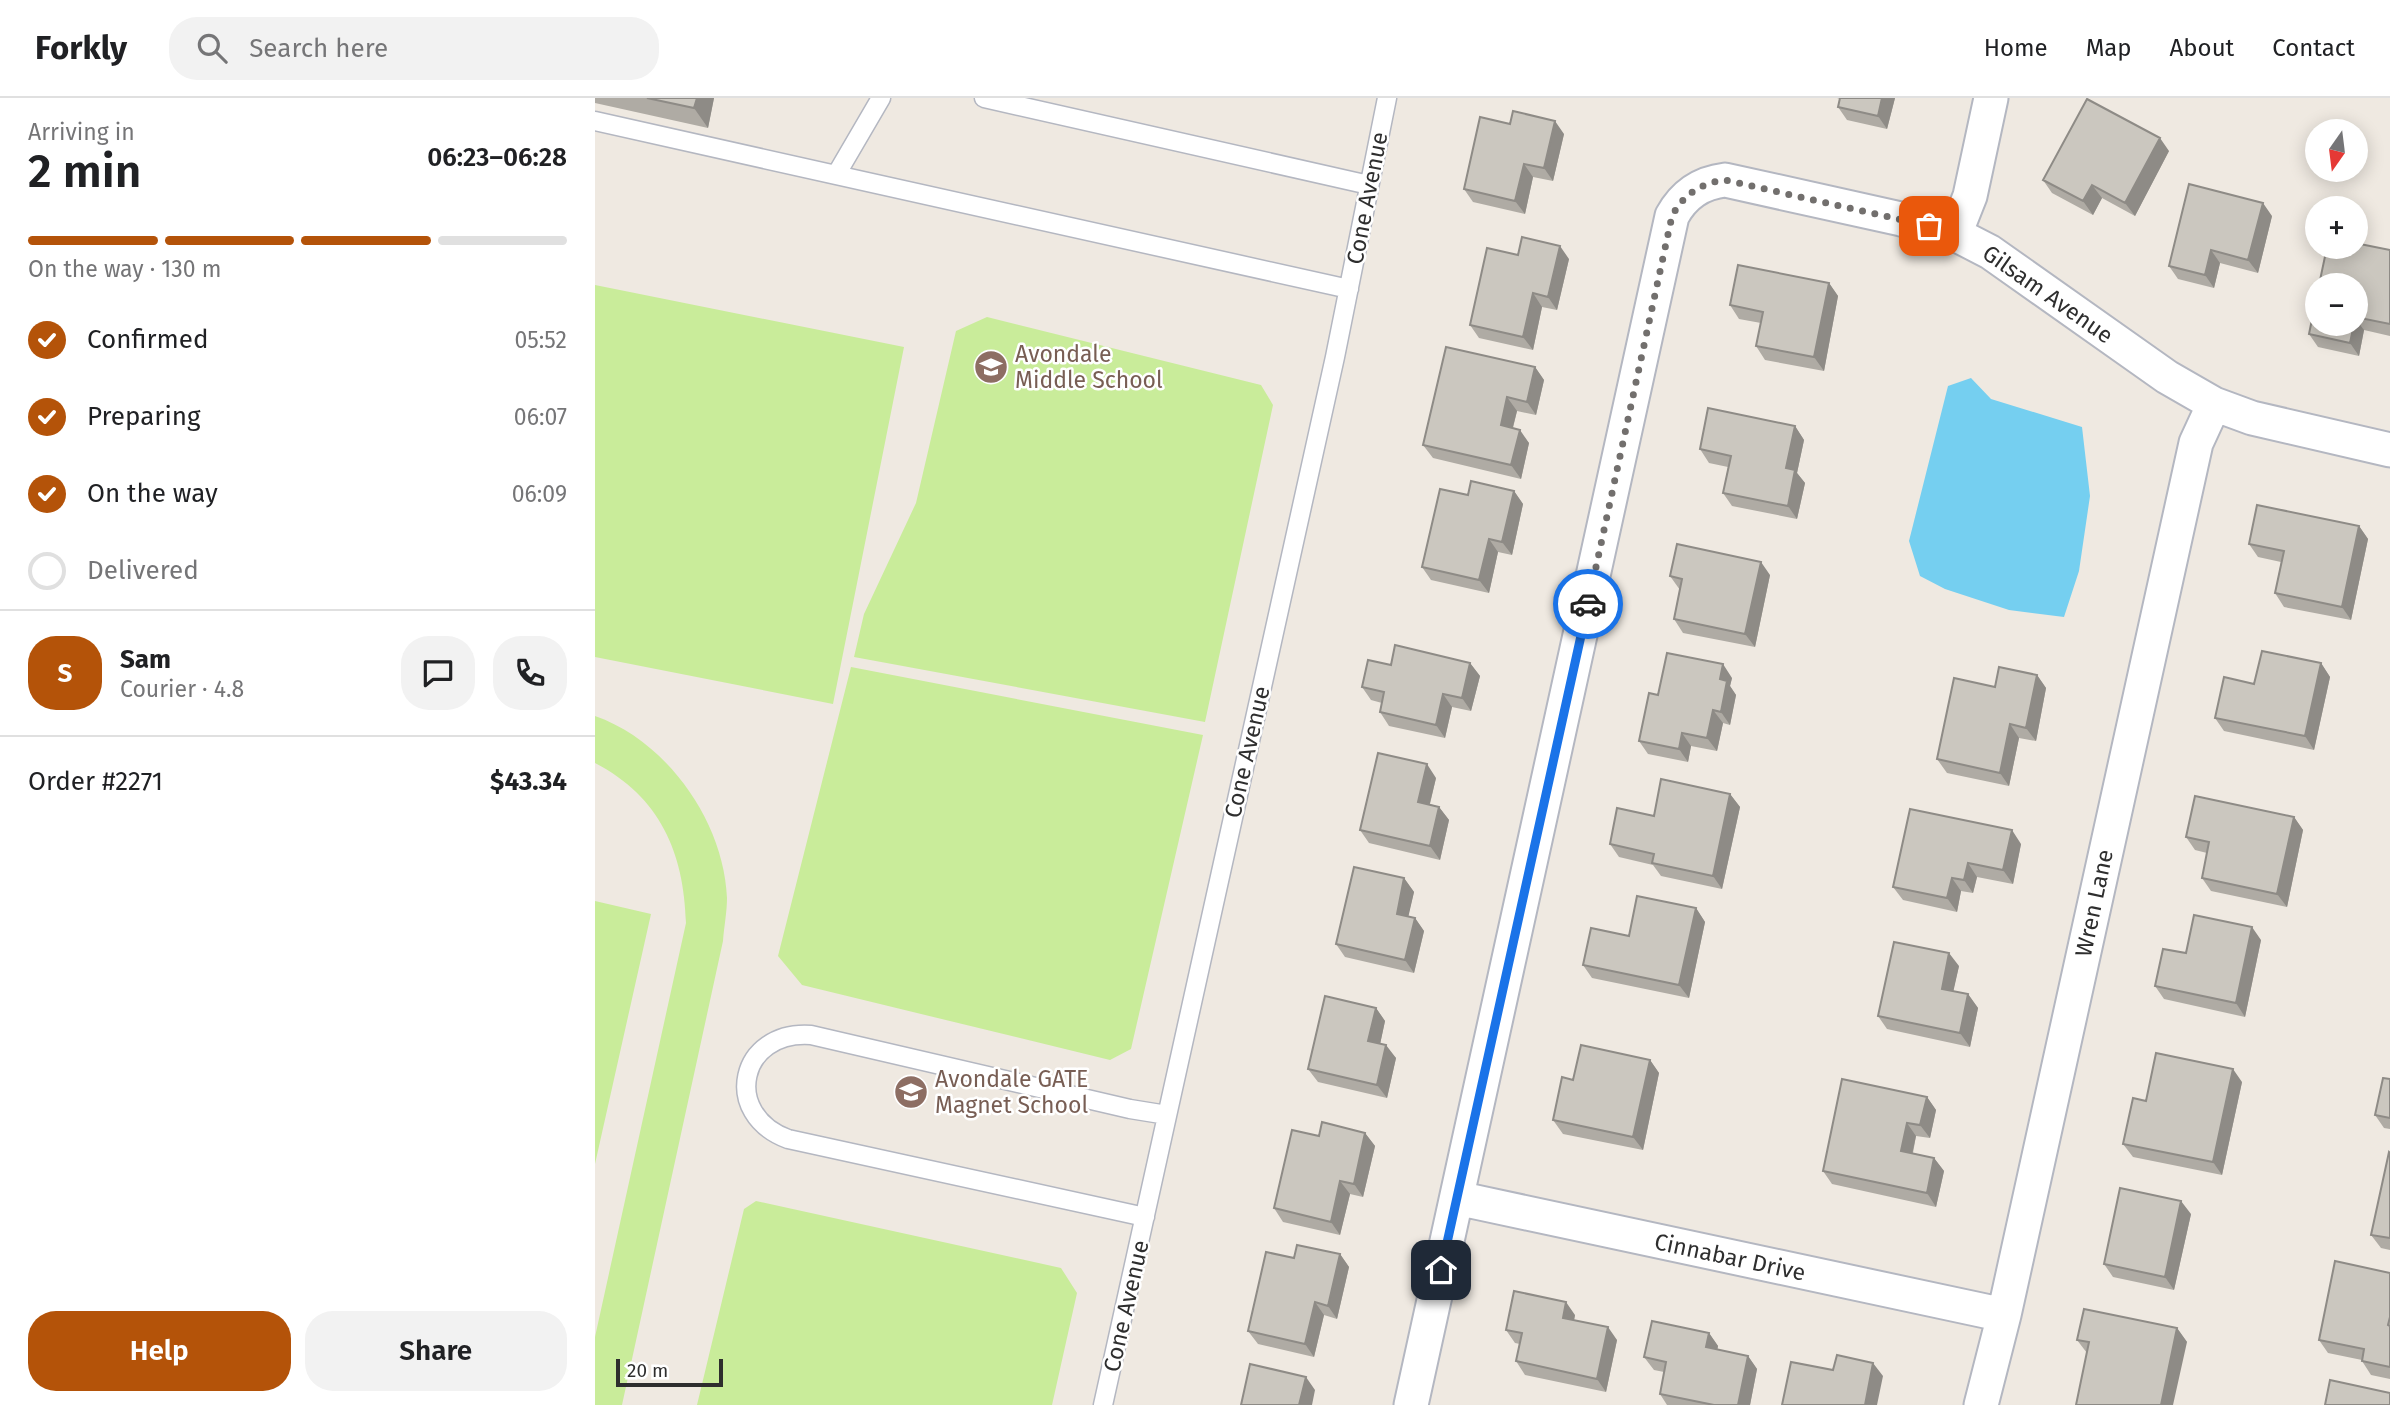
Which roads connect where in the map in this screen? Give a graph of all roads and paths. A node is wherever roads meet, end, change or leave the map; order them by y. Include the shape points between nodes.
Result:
1 (881, 98) edge
2 (983, 98) edge
3 (1991, 98) edge
4 (1381, 99) edge
5 (595, 121) edge
6 (836, 175) junction
7 (1369, 185) junction
8 (1955, 234) junction
9 (1349, 289) junction
10 (2214, 404) junction
11 (2390, 450) edge
12 (1167, 1115) junction
13 (1457, 1198) junction
14 (1145, 1217) junction
15 (2004, 1315) junction
16 (1103, 1405) edge
17 (1411, 1405) edge
18 (1981, 1405) edge

1 - 6 lane
2 - 7 lane
3 - 8 street via 1970,195
4 - 7 lane, Cone Avenue
5 - 6 lane
6 - 9 lane
7 - 9 lane, Cone Avenue
8 - 10 street, Gilsam Avenue
8 - 13 street, Gilsam Avenue via 1725,180 1708,182 1693,191 1680,201 1672,216
9 - 12 lane, Cone Avenue
10 - 11 street, Gilsam Avenue via 2252,418
10 - 15 street, Wren Lane via 2196,443
12 - 14 lane, Cone Avenue
12 - 14 lane via 795,1033 764,1047 748,1075 751,1108 773,1133 789,1139
13 - 15 street, Cinnabar Drive
13 - 17 street
14 - 16 lane, Cone Avenue
15 - 18 street, Wren Lane

